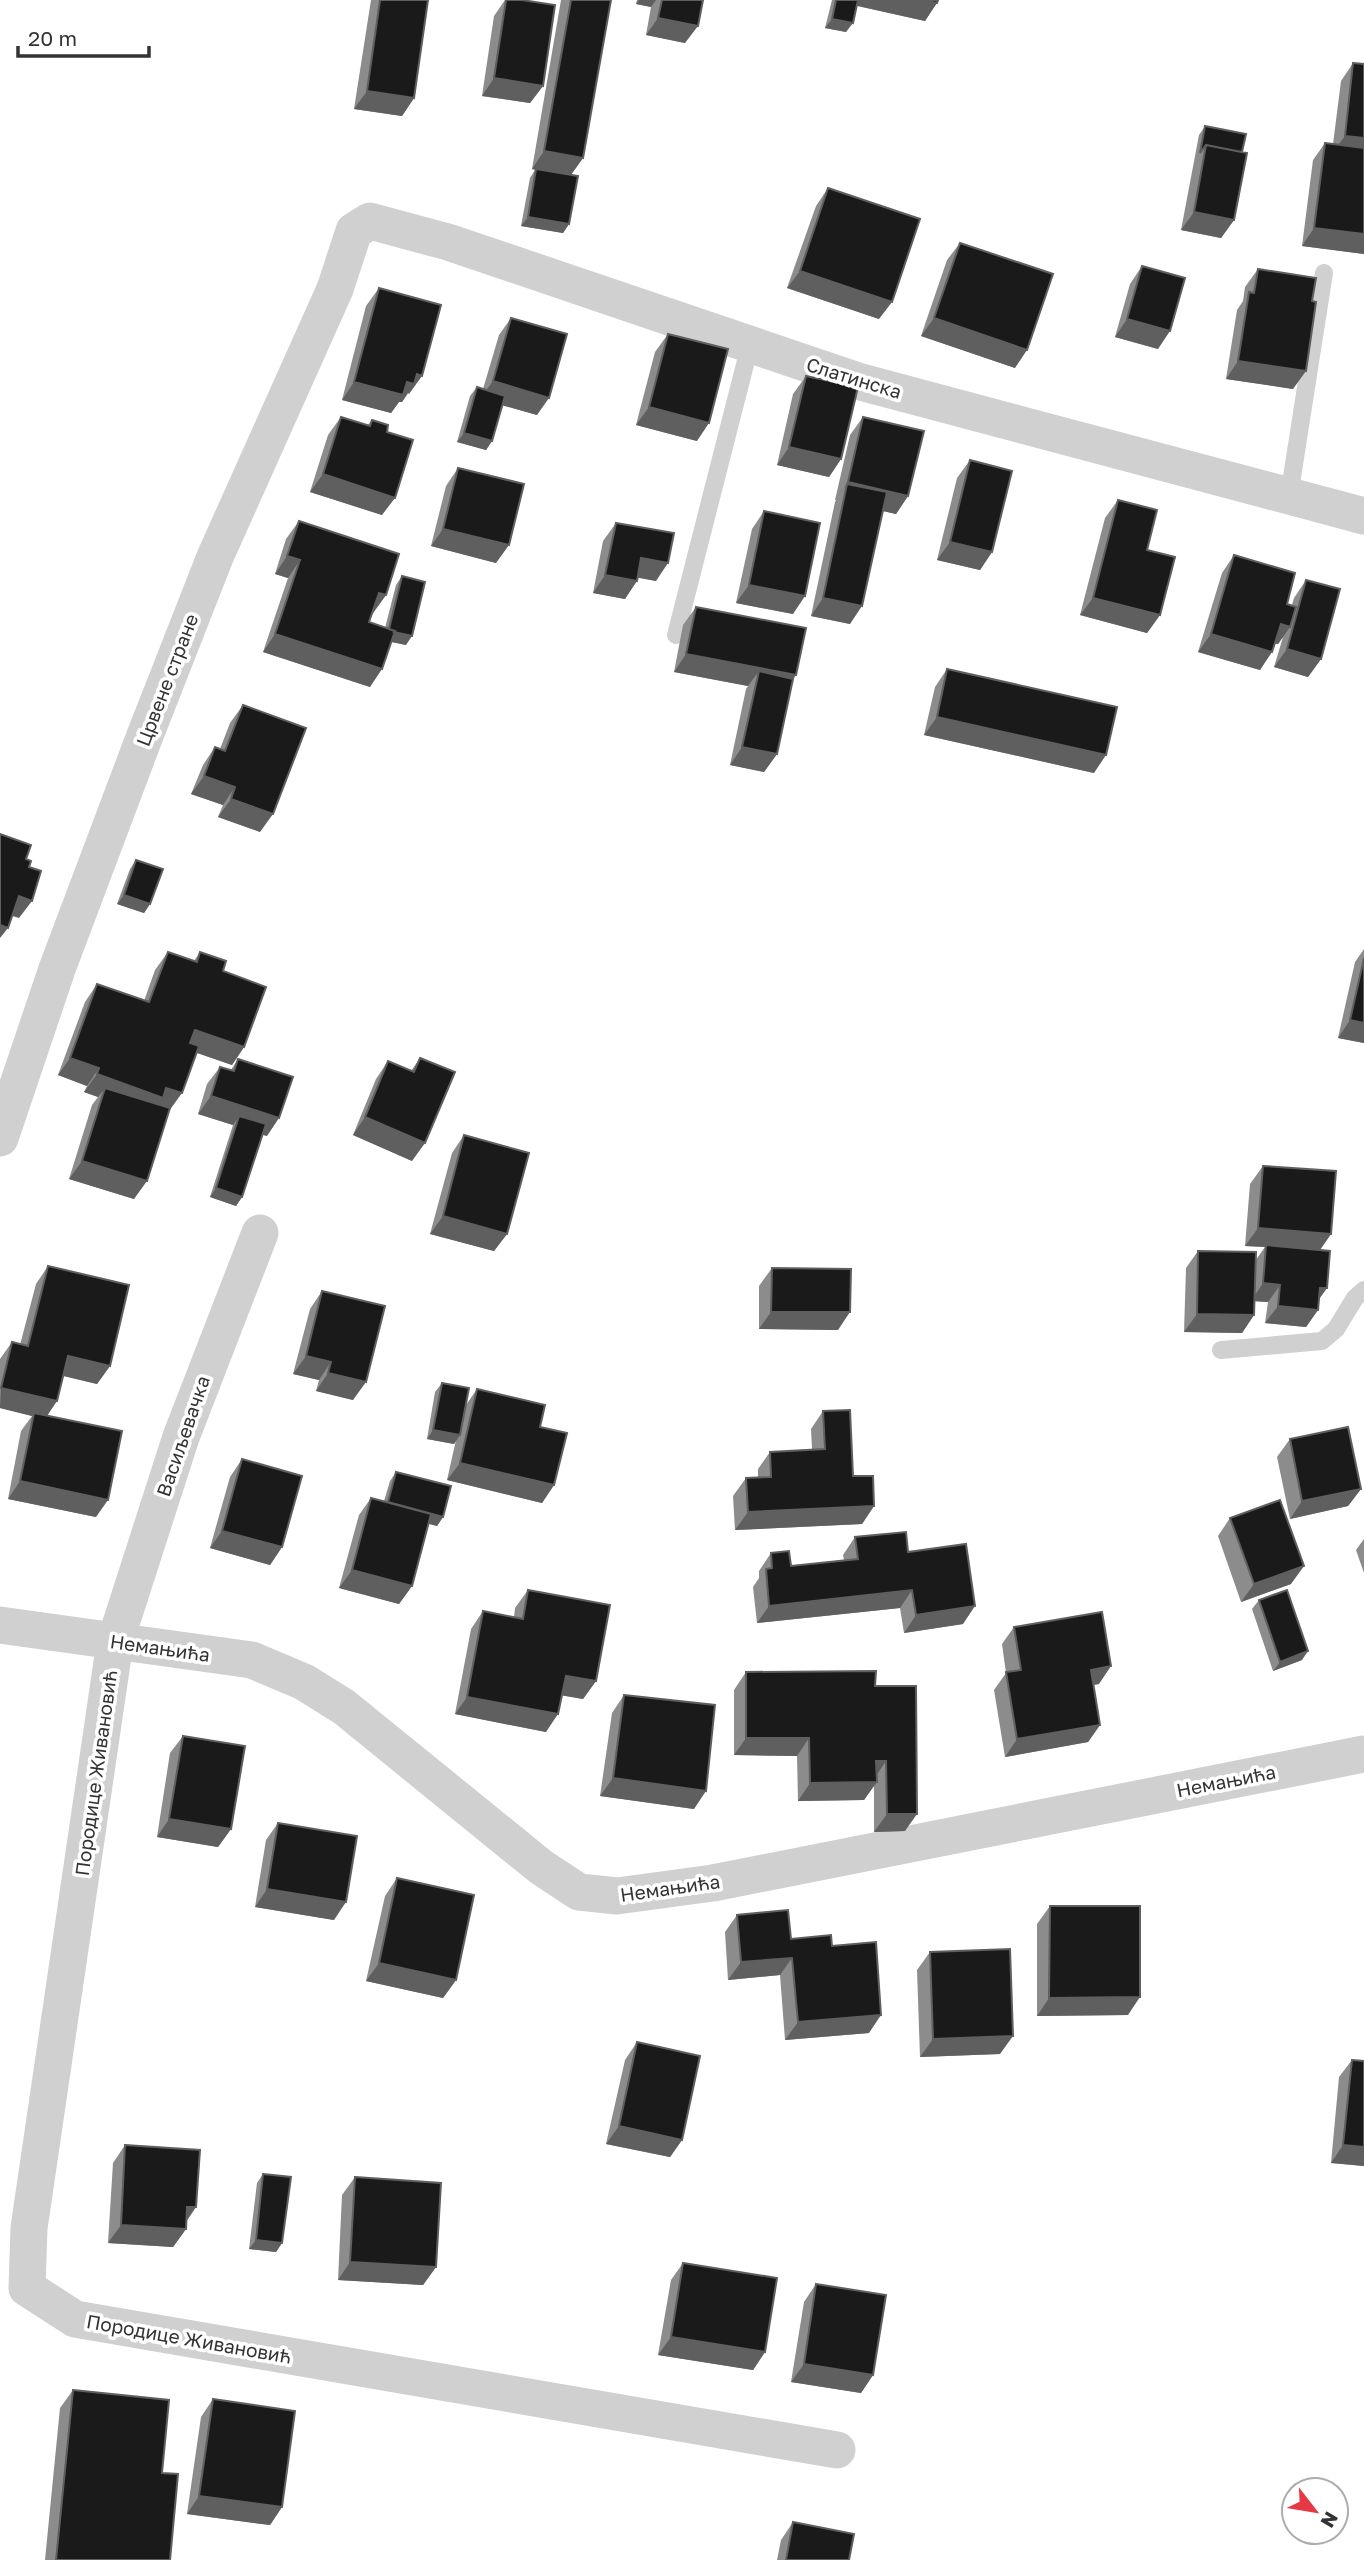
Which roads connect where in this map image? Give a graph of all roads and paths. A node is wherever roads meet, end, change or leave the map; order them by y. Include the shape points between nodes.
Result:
1 (354, 231) joint
2 (1324, 273) dead end
3 (750, 345) junction
4 (1289, 496) junction
5 (1364, 516) edge
6 (676, 635) dead end
7 (0, 1138) edge
8 (260, 1233) dead end
9 (1364, 1290) edge
10 (1221, 1349) dead end
11 (0, 1625) edge
12 (115, 1642) junction
13 (1364, 1754) edge
14 (837, 2450) dead end

1 - 3 street, Слатинска via 370,221 448,242
1 - 7 street, Црвене стране via 335,289 215,557 144,738
2 - 4 lane
3 - 4 street, Слатинска via 861,382
3 - 6 lane
4 - 5 street, Слатинска
8 - 12 street, Васиљевачка via 181,1437
9 - 10 lane via 1322,1341
11 - 12 street, Немањића
12 - 13 street, Немањића via 252,1660 304,1682 344,1707 541,1867 579,1892 617,1896 713,1883
12 - 14 street, Породице Живановић via 29,2228 27,2288 75,2319

